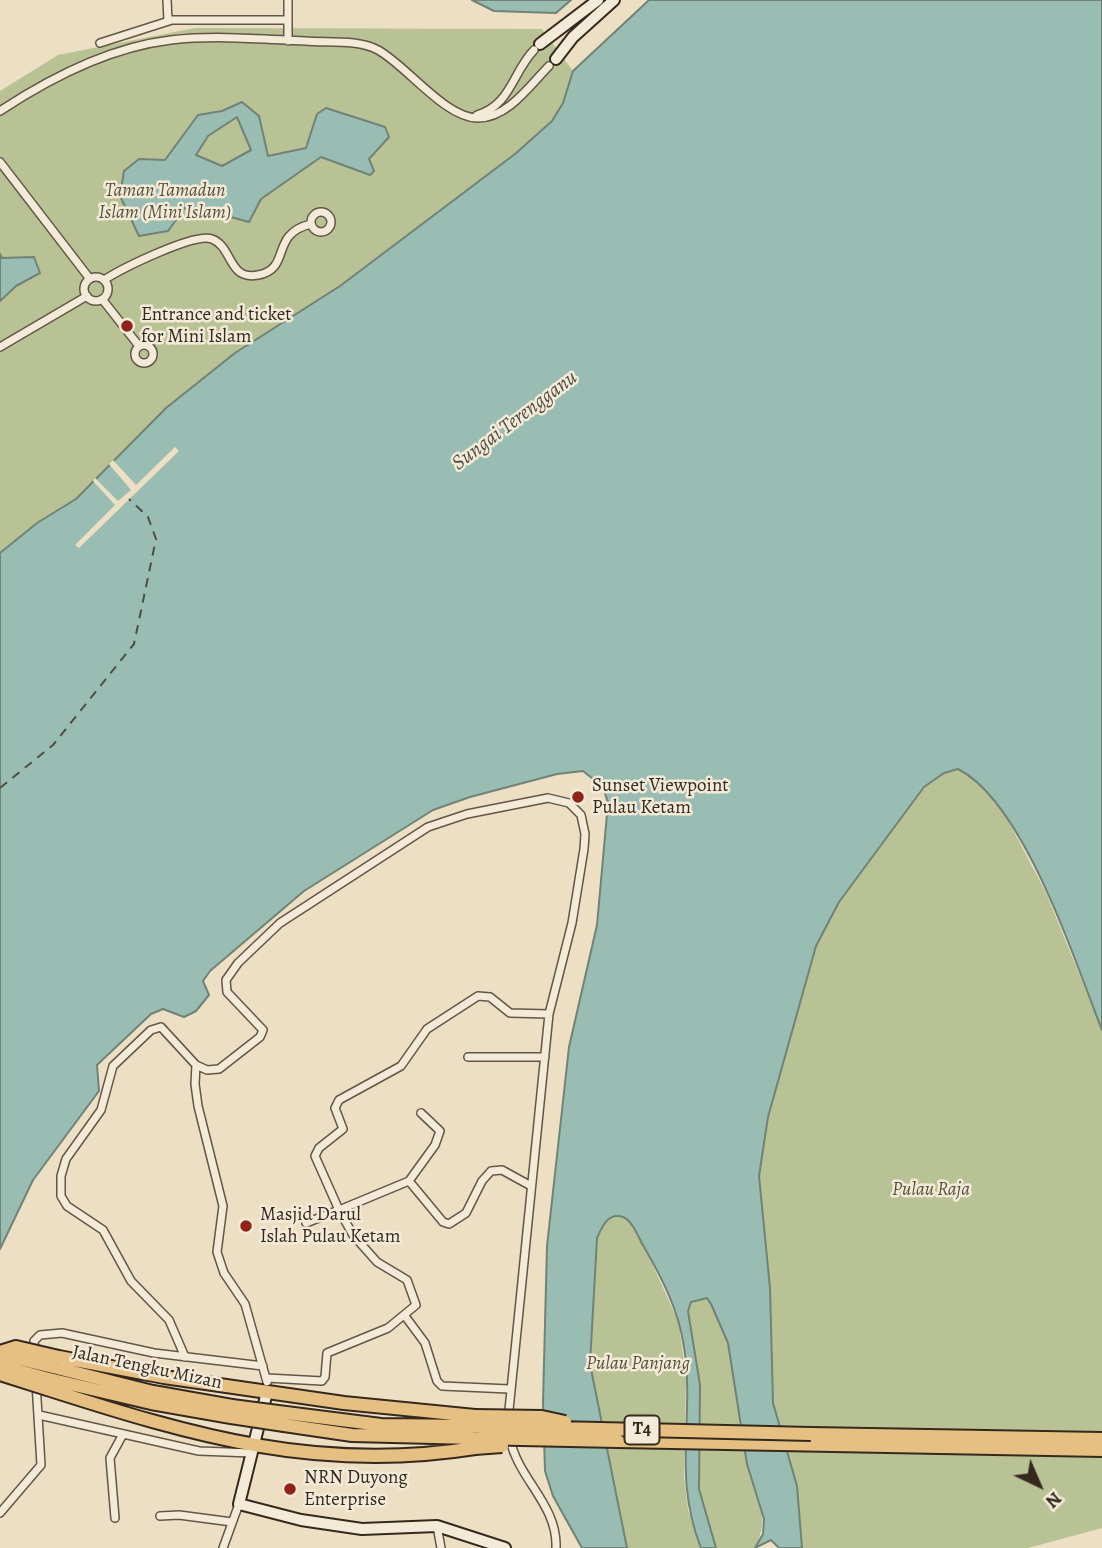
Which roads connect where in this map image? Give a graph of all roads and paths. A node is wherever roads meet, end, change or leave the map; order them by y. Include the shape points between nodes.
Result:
1 (167, 0) edge
2 (288, 0) edge
3 (597, 0) edge
4 (614, 0) edge
5 (288, 19) junction
6 (168, 21) junction
7 (288, 41) junction
8 (100, 43) dead end
9 (537, 47) joint
10 (553, 62) joint
11 (0, 111) edge
12 (466, 117) junction
13 (0, 162) edge
14 (311, 224) dead end
15 (90, 279) junction
16 (104, 280) junction
17 (86, 296) junction
18 (102, 299) junction
19 (139, 346) dead end
20 (0, 347) edge
21 (549, 1014) junction
22 (468, 1057) dead end
23 (545, 1057) junction
24 (197, 1065) junction
25 (421, 1114) dead end
26 (409, 1181) junction
27 (531, 1186) junction
28 (339, 1210) junction
29 (306, 1223) dead end
30 (405, 1316) junction
31 (0, 1353) edge
32 (185, 1357) junction
33 (0, 1366) edge
34 (263, 1366) junction
35 (52, 1373) junction
36 (0, 1374) edge
37 (267, 1378) junction
38 (509, 1389) junction
39 (267, 1392) junction
40 (38, 1415) junction
41 (474, 1432) junction
42 (122, 1436) junction
43 (811, 1440) junction
44 (1100, 1444) edge
45 (253, 1449) junction
46 (239, 1504) junction
47 (0, 1513) edge
48 (160, 1516) dead end
49 (115, 1518) dead end
50 (232, 1522) junction
51 (437, 1526) junction
52 (223, 1548) edge
53 (441, 1548) edge
54 (505, 1548) edge
55 (556, 1548) edge

1 - 6 street
2 - 5 street
3 - 9 street
4 - 10 street
5 - 6 street
5 - 7 street
6 - 8 street
7 - 11 street via 189,39 149,44 69,72
7 - 12 street via 377,49
9 - 12 street via 522,62 500,103
10 - 12 street via 506,108 490,116
13 - 15 street
14 - 16 street via 290,232 279,261 262,274 243,275 218,242 203,237 127,265
15 - 16 street
15 - 17 street
16 - 18 street via 108,290
17 - 18 street
17 - 20 street
18 - 19 street
21 - 23 street
21 - 24 street via 572,923 585,834 576,808 548,798 428,827 280,923 238,963 224,986 260,1025 262,1034 219,1069
21 - 28 street via 510,1013 490,996 478,996 427,1029 401,1066 339,1100 335,1108 343,1129 314,1156
22 - 23 street
23 - 27 street
24 - 32 street via 166,1028 151,1030 113,1066 101,1110 71,1149 61,1176 64,1201 103,1230 131,1281 169,1320
24 - 34 street via 198,1107 223,1206 217,1252 224,1273 245,1304
25 - 26 street via 440,1131
26 - 27 street via 438,1219 449,1224 466,1213 491,1171 502,1170
26 - 28 street
27 - 38 street
28 - 29 street
28 - 30 street via 377,1262 407,1280 416,1305
30 - 37 street via 327,1353 322,1381
30 - 38 street via 425,1343 442,1386
31 - 35 highway, bridge via 16,1347
32 - 34 street
32 - 40 street via 62,1333 40,1335 34,1341
33 - 35 highway, Jalan Tengku Mizan / T4, bridge
34 - 37 street
35 - 36 highway, bridge
35 - 39 highway via 104,1367
35 - 41 highway, Jalan Tengku Mizan / T4, bridge via 151,1403 285,1419 352,1435
35 - 45 highway via 164,1426
37 - 39 street
38 - 55 street via 511,1447 553,1521
39 - 41 highway via 409,1411
39 - 45 street
40 - 42 street
40 - 47 street via 41,1465
41 - 43 highway, T4, bridge via 618,1441
41 - 43 highway, T4, bridge via 595,1429
41 - 45 highway via 410,1456 357,1458
42 - 45 street via 199,1451
42 - 49 street via 110,1458
43 - 44 highway, T4
45 - 46 street
46 - 50 street
46 - 51 street via 362,1529
48 - 50 street via 179,1514
50 - 52 street
51 - 53 street
51 - 54 street

